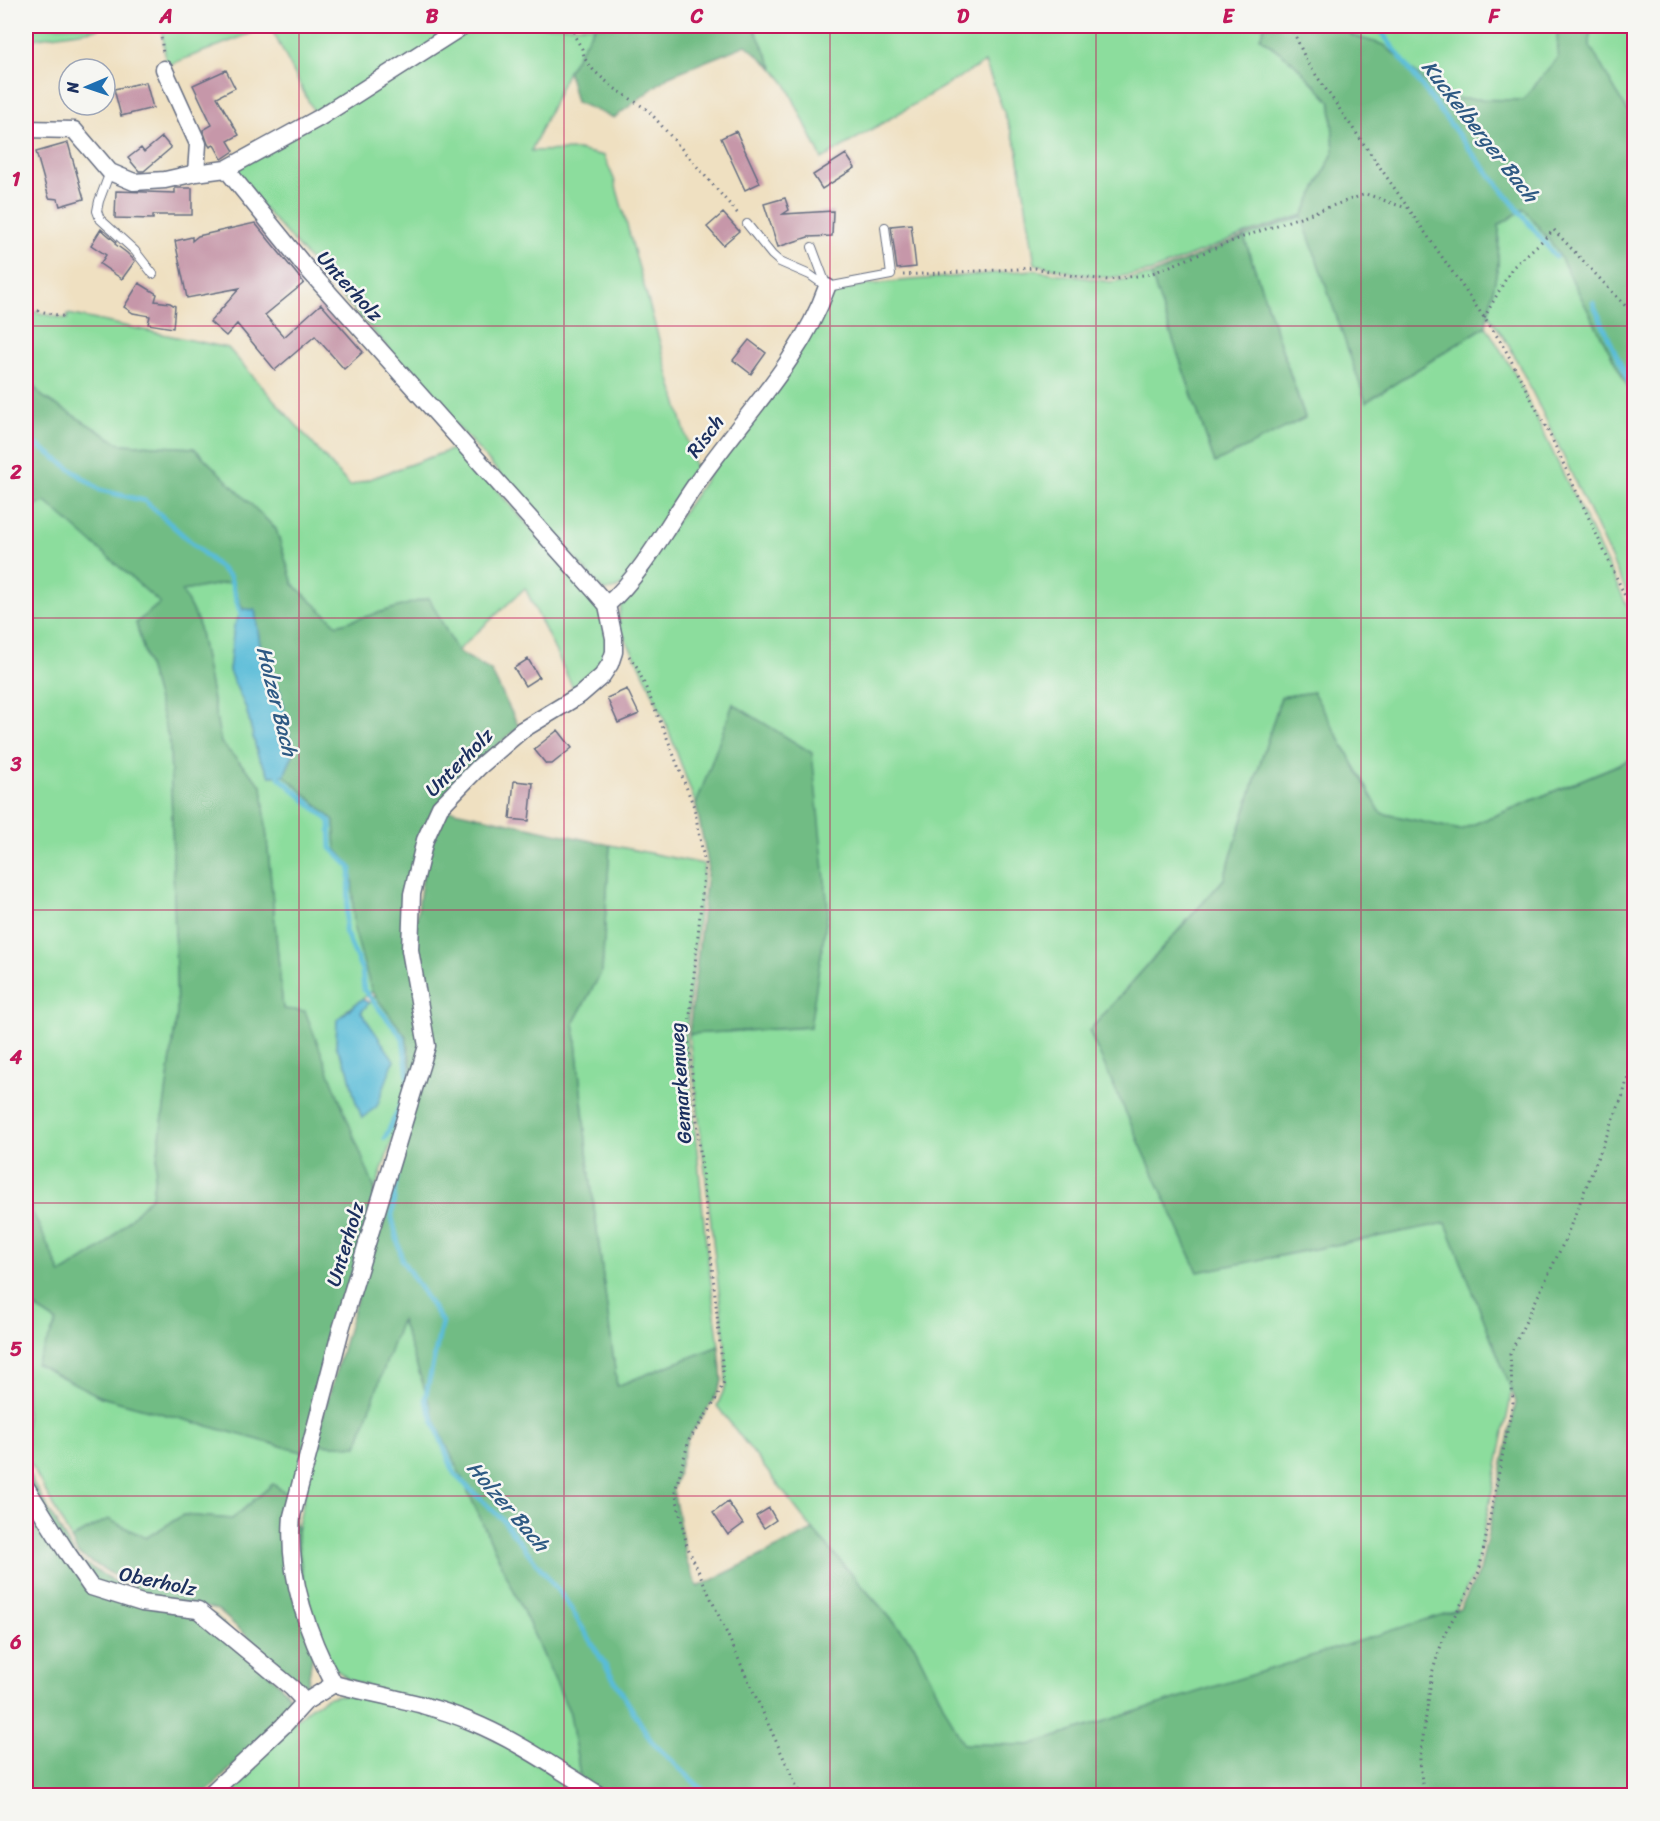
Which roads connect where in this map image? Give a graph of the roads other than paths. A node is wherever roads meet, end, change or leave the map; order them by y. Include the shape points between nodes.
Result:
1 (463, 26) edge
2 (164, 69) road end
3 (26, 129) edge
4 (226, 169) junction
5 (110, 172) junction
6 (196, 173) junction
7 (747, 224) road end
8 (885, 227) dead end
9 (812, 247) dead end
10 (153, 274) dead end
11 (827, 287) junction
12 (607, 605) junction
13 (26, 1487) edge
14 (334, 1684) junction
15 (305, 1702) junction
16 (208, 1796) edge
17 (601, 1796) edge

1 - 4 street via 319,118
2 - 6 street via 198,144
3 - 5 street via 74,130
4 - 6 street
4 - 12 street, Unterholz via 310,272
5 - 6 street via 134,182
5 - 10 lane via 99,201 100,219
7 - 11 lane via 771,255
8 - 11 lane via 891,276
9 - 11 lane
11 - 12 street, Risch via 818,312 783,366 626,586
12 - 14 street, Unterholz via 613,624 614,652 606,670 590,687 522,730 479,767 440,807 425,840 412,894 410,950 427,1046 341,1329 292,1516 290,1543 297,1585 318,1652
13 - 15 street, Oberholz via 92,1587 142,1603 198,1610
14 - 15 street
14 - 17 street via 420,1704 472,1722 518,1744
15 - 16 street

